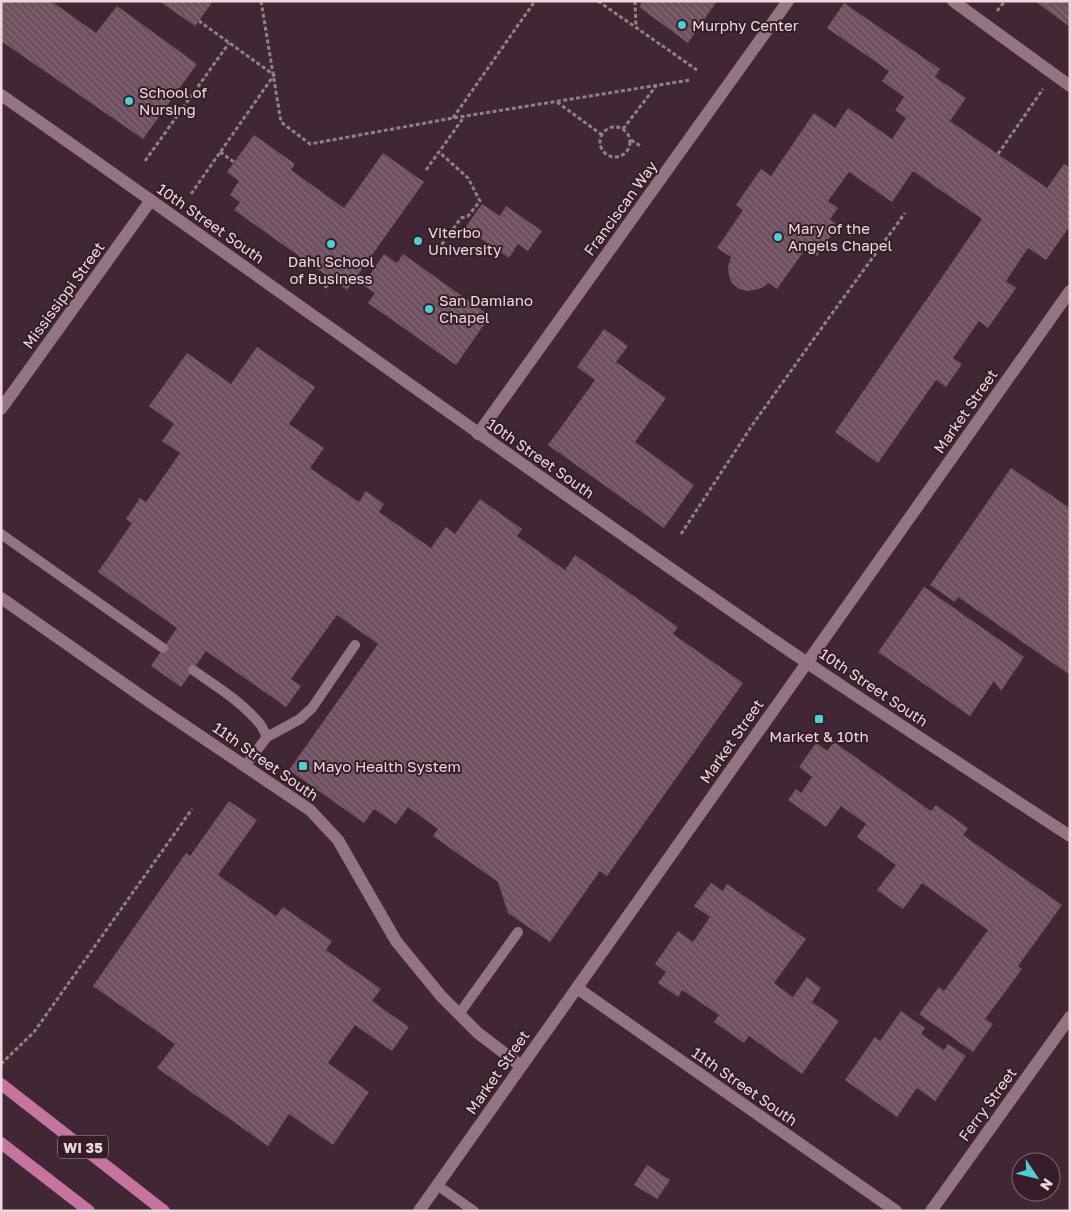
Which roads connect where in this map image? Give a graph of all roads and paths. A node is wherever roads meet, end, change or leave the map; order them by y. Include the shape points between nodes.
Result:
1 (261, 1) edge
2 (535, 1) edge
3 (598, 1) edge
4 (635, 1) edge
5 (788, 1) edge
6 (953, 1) edge
7 (199, 21) dead end
8 (636, 28) junction
9 (230, 43) junction
10 (698, 70) dead end
11 (1054, 74) junction
12 (274, 76) junction
13 (690, 80) dead end
14 (656, 86) junction
15 (1070, 86) edge
16 (1, 96) edge
17 (557, 102) junction
18 (464, 116) junction
19 (453, 118) junction
20 (623, 129) junction
21 (602, 135) junction
22 (630, 139) junction
23 (642, 147) dead end
24 (220, 152) junction
25 (439, 152) junction
26 (998, 154) dead end
27 (145, 161) dead end
28 (234, 162) dead end
29 (426, 170) dead end
30 (191, 194) dead end
31 (151, 200) junction
32 (905, 213) dead end
33 (434, 255) dead end
34 (331, 279) dead end
35 (325, 288) dead end
36 (1070, 291) edge
37 (1, 410) edge
38 (478, 434) junction
39 (1, 534) edge
40 (681, 534) dead end
41 (1, 598) edge
42 (355, 645) dead end
43 (163, 648) dead end
44 (807, 662) junction
45 (193, 670) dead end
46 (268, 737) junction
47 (245, 766) junction
48 (192, 809) dead end
49 (1070, 836) edge
50 (518, 932) dead end
51 (577, 988) junction
52 (459, 1014) junction
53 (1070, 1017) edge
54 (1, 1064) edge
55 (521, 1066) junction
56 (1, 1084) edge
57 (1, 1143) edge
58 (437, 1185) junction
59 (89, 1211) edge
60 (164, 1211) edge
61 (419, 1211) edge
62 (474, 1211) edge
63 (896, 1211) edge
64 (931, 1211) edge

1 - 12 path
2 - 19 path
3 - 8 path
4 - 8 path
5 - 38 street, Franciscan Way
6 - 11 street
7 - 9 path
8 - 10 path
9 - 12 path
9 - 27 path
11 - 15 street
11 - 26 path
12 - 19 path via 281,122 310,144
12 - 24 path
13 - 14 path
14 - 17 path
14 - 20 path
16 - 31 street, 10th Street South
17 - 18 path
17 - 21 path
18 - 19 path
18 - 25 path
20 - 21 path via 609,128
20 - 22 path
21 - 22 path via 601,149 613,158 626,153
22 - 23 path
24 - 28 path
24 - 30 path
25 - 29 path
25 - 33 path via 468,178 480,201 468,216 461,218
31 - 37 street, Mississippi Street
31 - 38 street, 10th Street South
32 - 40 path via 753,424
34 - 35 path
36 - 44 street, Market Street
38 - 44 street, 10th Street South
39 - 43 lane
41 - 47 street, 11th Street South
42 - 46 lane via 312,708 300,719
44 - 49 street, 10th Street South
44 - 51 street, Market Street
45 - 46 lane via 246,710 261,724
46 - 47 lane
47 - 52 street, 11th Street South via 310,810 338,840 396,941
48 - 54 path via 34,1032
50 - 52 lane
51 - 55 street, Market Street
51 - 63 street, 11th Street South
52 - 55 street, 11th Street South
53 - 64 street, Ferry Street
55 - 58 street, Market Street
56 - 60 main road, WI 35
57 - 59 main road, WI 35
58 - 61 street, Market Street
58 - 62 lane

